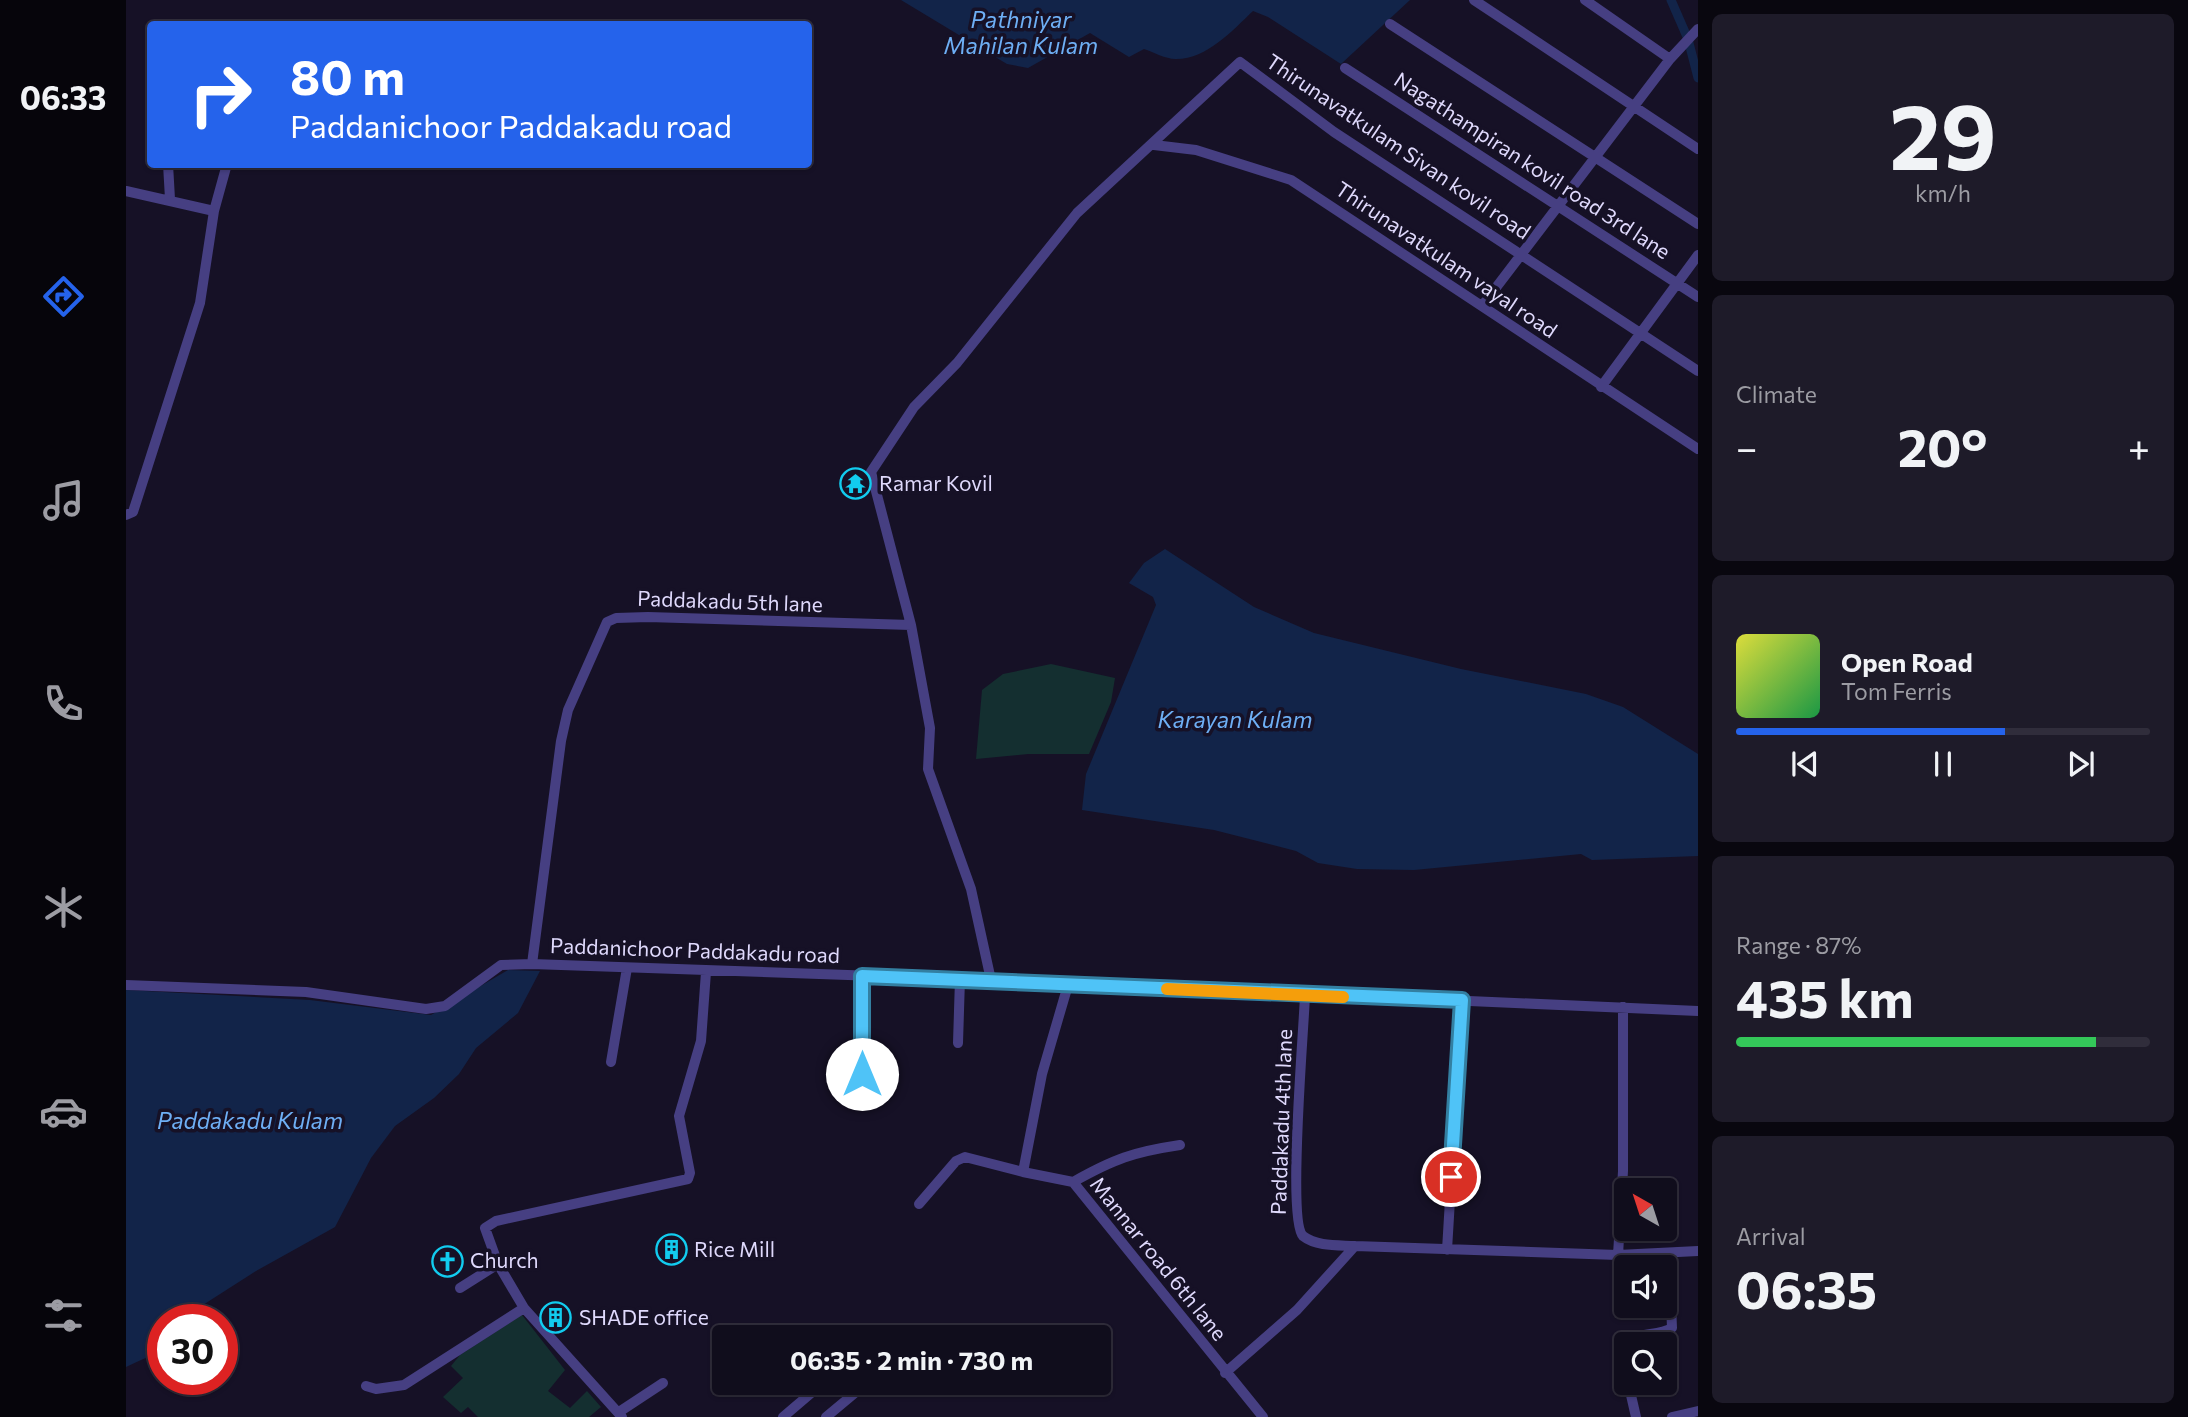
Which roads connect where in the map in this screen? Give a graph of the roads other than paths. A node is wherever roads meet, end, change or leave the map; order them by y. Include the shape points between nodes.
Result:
1 (1474, 0) edge
2 (1585, 0) edge
3 (1599, 3) edge
4 (1390, 23) dead end
5 (1698, 29) edge
6 (1670, 59) junction
7 (1345, 68) dead end
8 (1633, 105) junction
9 (1154, 145) junction
10 (1698, 149) edge
11 (1594, 156) junction
12 (168, 168) edge
13 (226, 168) edge
14 (126, 191) edge
15 (170, 199) junction
16 (1557, 206) junction
17 (214, 211) junction
18 (1698, 224) edge
19 (1520, 253) junction
20 (1698, 255) edge
21 (1676, 283) junction
22 (1698, 297) edge
23 (1482, 306) junction
24 (1640, 333) junction
25 (1698, 371) edge
26 (1601, 387) junction
27 (1698, 449) edge
28 (126, 515) edge
29 (911, 625) junction
30 (531, 964) junction
31 (627, 968) junction
32 (706, 972) junction
33 (862, 976) junction
34 (960, 979) junction
35 (991, 980) junction
36 (126, 985) edge
37 (1068, 985) junction
38 (1305, 995) junction
39 (1462, 1000) junction
40 (1623, 1007) junction
41 (1698, 1011) edge
42 (958, 1043) dead end
43 (611, 1062) dead end
44 (862, 1074) dead end
45 (1180, 1146) dead end
46 (1023, 1172) junction
47 (1073, 1182) junction
48 (919, 1204) dead end
49 (1355, 1246) junction
50 (1447, 1250) junction
51 (1698, 1251) edge
52 (1669, 1253) junction
53 (1618, 1255) junction
54 (498, 1264) junction
55 (460, 1288) dead end
56 (524, 1308) junction
57 (1665, 1332) edge
58 (1225, 1373) junction
59 (663, 1383) dead end
60 (366, 1387) dead end
61 (809, 1395) edge
62 (852, 1395) edge
63 (1631, 1395) edge
64 (1698, 1411) edge
65 (620, 1415) edge
66 (783, 1417) edge
67 (826, 1417) edge
68 (1263, 1417) edge
69 (1636, 1417) edge
70 (1672, 1417) edge

1 - 8 street
2 - 3 street
3 - 6 street
4 - 11 street
5 - 6 street
6 - 8 street
7 - 16 street, Nagathampiran kovil road 3rd lane
8 - 10 street
8 - 11 street
9 - 19 street, Thirunavatkulam Sivan kovil road via 1240,62 1334,132
9 - 23 street, Thirunavatkulam vayal road via 1196,150 1291,180
9 - 29 street, Thirunavatkulam Sivan kovil road via 1077,213 957,363 914,407 871,472
11 - 16 street
11 - 18 street
12 - 15 street
13 - 17 street
14 - 15 street
15 - 17 street
16 - 19 street
16 - 21 street, Nagathampiran kovil road 3rd lane
17 - 28 street via 200,303 133,512
19 - 23 street
19 - 24 street, Thirunavatkulam Sivan kovil road
20 - 21 street
21 - 22 street, Nagathampiran kovil road 3rd lane
21 - 24 street
23 - 26 street, Thirunavatkulam vayal road
24 - 25 street, Thirunavatkulam Sivan kovil road
24 - 26 street
26 - 27 street, Thirunavatkulam vayal road
29 - 30 street, Paddakadu 5th lane via 648,617 607,622 568,710 561,741
29 - 35 street, Thirunavatkulam Sivan kovil road via 930,728 928,769 971,889
30 - 31 street, Paddanichoor Paddakadu road
30 - 36 street, Paddanichoor Paddakadu road via 501,965 445,1006 426,1009 306,992
31 - 32 street, Paddanichoor Paddakadu road
31 - 43 street
32 - 33 street, Paddanichoor Paddakadu road
32 - 54 street via 701,1041 680,1105 688,1179 496,1221 485,1228
33 - 34 street, Paddanichoor Paddakadu road
33 - 44 street
34 - 35 street, Paddanichoor Paddakadu road
34 - 42 street
35 - 37 street, Paddanichoor Paddakadu road
37 - 38 street, Paddanichoor Paddakadu road
37 - 46 street via 1042,1074
38 - 39 street, Paddanichoor Paddakadu road
38 - 49 street, Paddakadu 4th lane via 1297,1223 1302,1235 1321,1244
39 - 40 street, Paddanichoor Paddakadu road
39 - 50 street
40 - 41 street, Paddanichoor Paddakadu road
40 - 53 street
45 - 47 street via 1135,1152
46 - 47 street, Mannar road 6th lane
46 - 48 street, Mannar road 6th lane via 965,1157 956,1161
47 - 58 street, Mannar road 6th lane
49 - 50 street, Paddakadu 4th lane
49 - 58 street via 1297,1310
50 - 53 street, Paddakadu 4th lane
51 - 52 street, Paddakadu 4th lane
52 - 53 street, Paddakadu 4th lane
52 - 57 street via 1672,1328
54 - 55 street
54 - 56 street
56 - 60 street via 404,1385
56 - 65 street
58 - 68 street, Mannar road 6th lane
59 - 65 street
61 - 66 street
62 - 67 street
63 - 69 street
64 - 70 street

